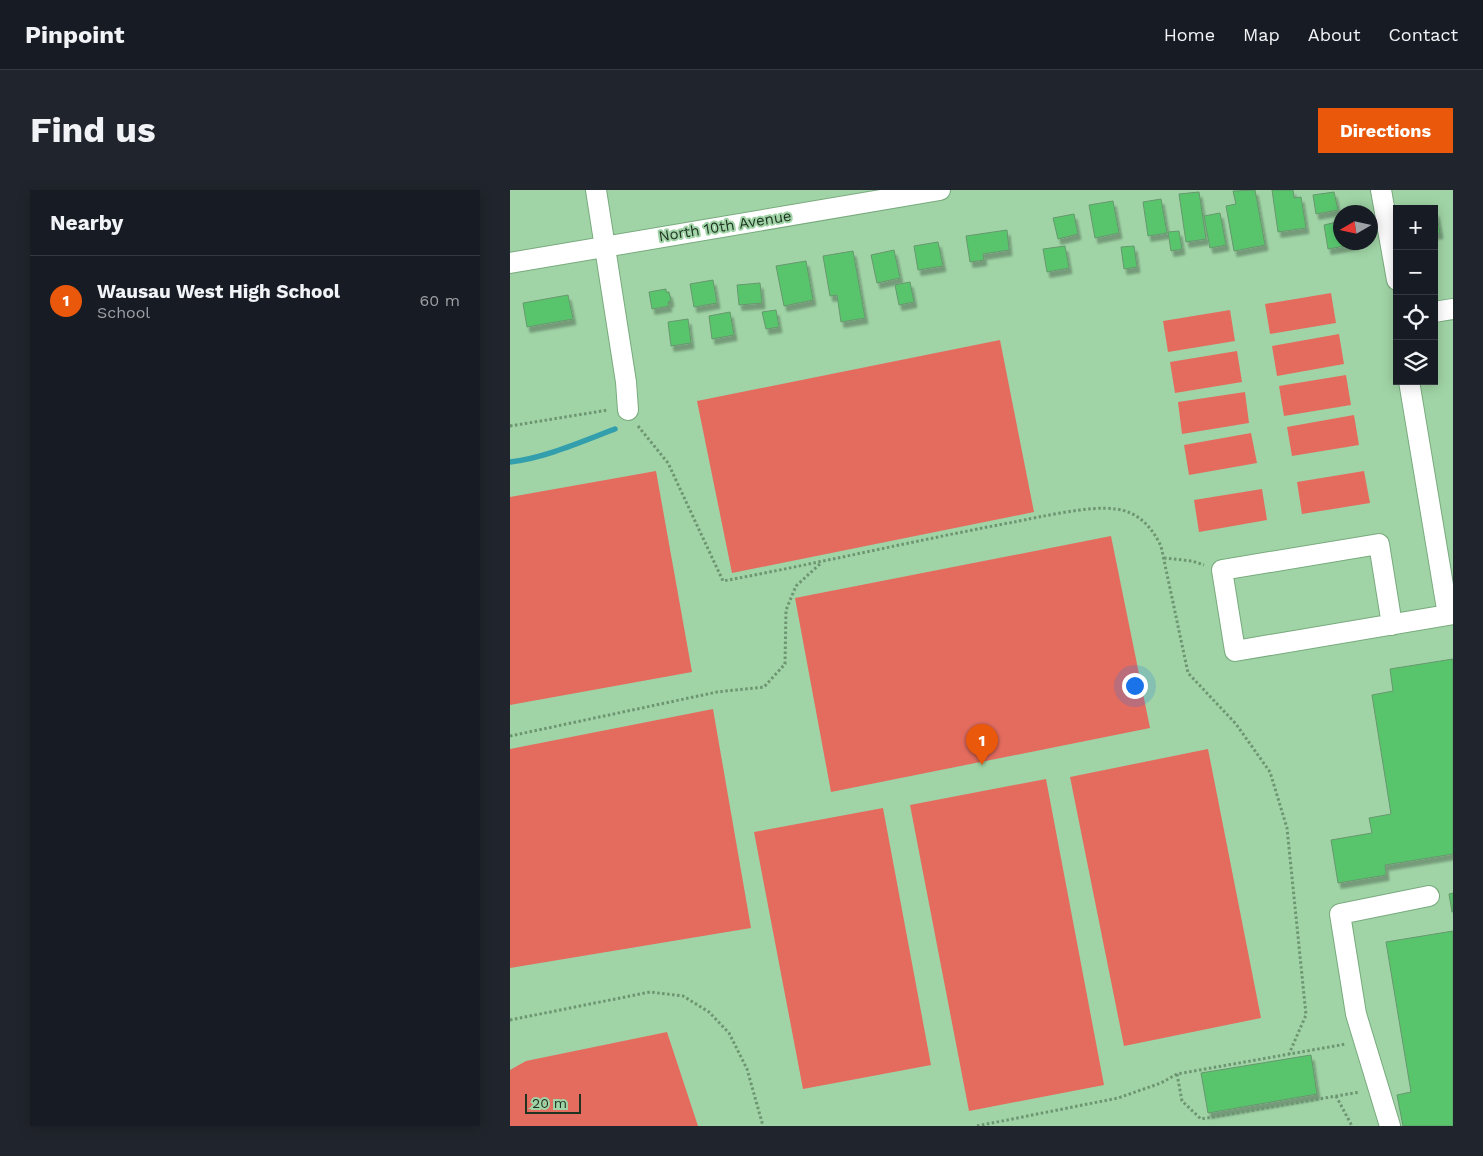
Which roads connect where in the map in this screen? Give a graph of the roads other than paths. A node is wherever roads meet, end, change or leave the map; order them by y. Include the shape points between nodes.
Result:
1 (596, 190) edge
2 (940, 190) edge
3 (1381, 190) edge
4 (605, 246) junction
5 (1393, 258) edge
6 (510, 263) edge
7 (1453, 309) edge
8 (1438, 311) edge
9 (1410, 385) edge
10 (628, 410) road end
11 (1451, 615) edge
12 (1392, 625) junction
13 (1429, 896) dead end
14 (1390, 1126) edge

1 - 4 street
2 - 4 street, North 10th Avenue
3 - 5 street
4 - 6 street, North 10th Avenue
4 - 10 street
7 - 8 street
9 - 11 street
11 - 12 street
12 - 12 street via 1379,544 1222,570 1235,651
13 - 14 street via 1340,914 1356,1014

